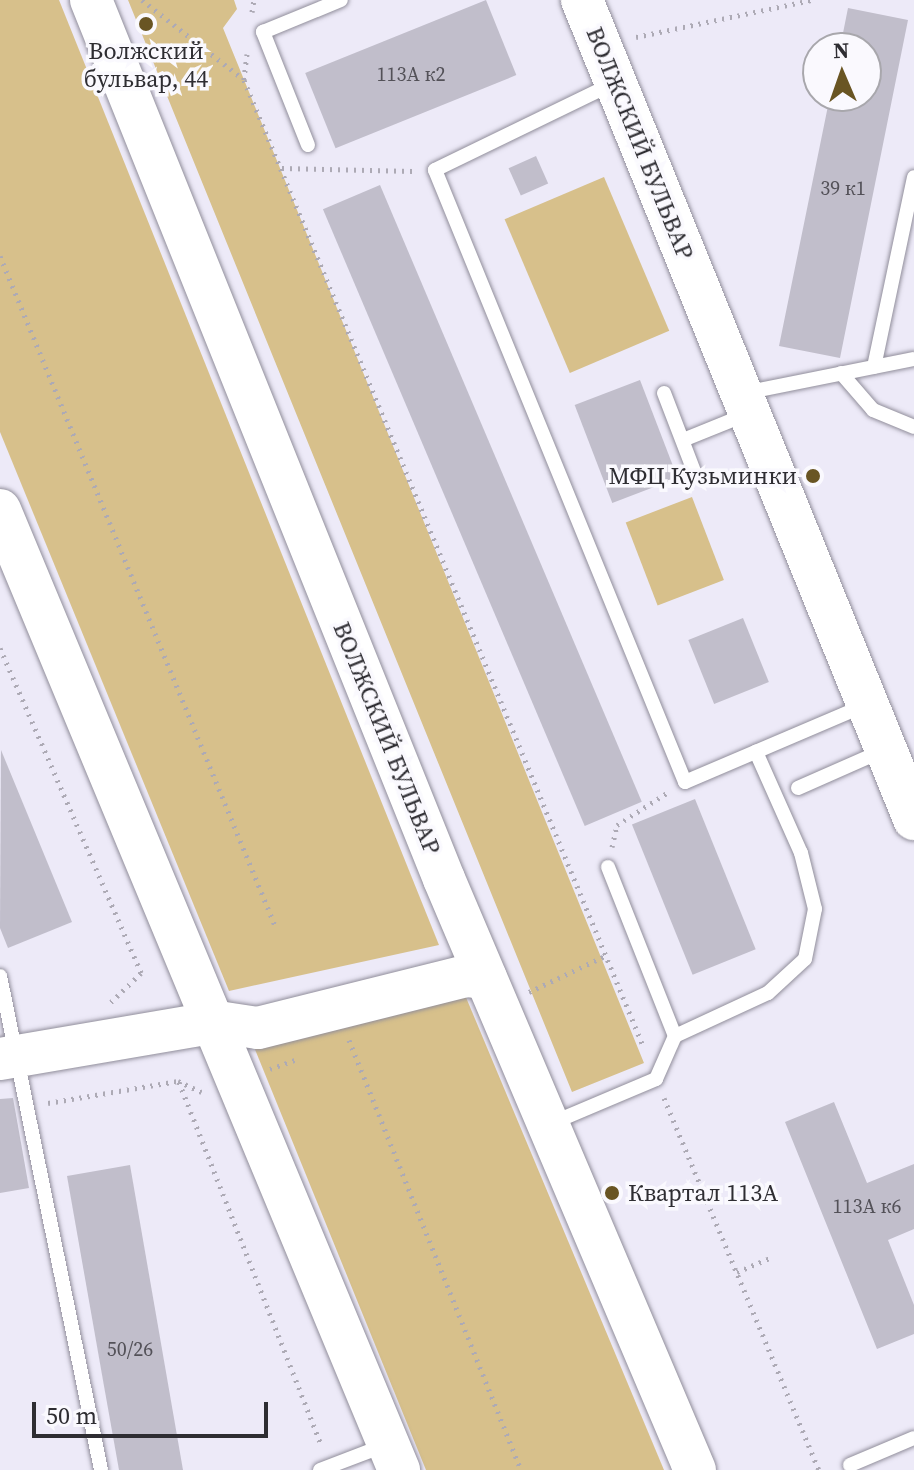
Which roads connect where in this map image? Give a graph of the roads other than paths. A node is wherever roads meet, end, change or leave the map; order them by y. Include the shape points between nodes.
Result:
1 (91, 0) edge
2 (341, 0) edge
3 (582, 0) edge
4 (616, 82) junction
5 (308, 145) dead end
6 (914, 177) edge
7 (914, 359) edge
8 (874, 367) junction
9 (841, 373) junction
10 (664, 393) dead end
11 (744, 404) junction
12 (914, 427) edge
13 (683, 440) junction
14 (694, 471) dead end
15 (2, 523) edge
16 (867, 705) junction
17 (756, 752) junction
18 (899, 766) edge
19 (798, 788) dead end
20 (914, 819) edge
21 (608, 867) road end
22 (466, 924) junction
23 (0, 976) edge
24 (486, 978) junction
25 (211, 1010) junction
26 (675, 1036) junction
27 (10, 1058) edge
28 (549, 1125) junction
29 (914, 1438) edge
30 (394, 1457) edge
31 (850, 1465) dead end
32 (325, 1469) edge
33 (101, 1470) edge
34 (695, 1470) edge

1 - 22 main road, ВОЛЖСКИЙ БУЛЬВАР
2 - 5 lane via 263,32
3 - 4 main road, ВОЛЖСКИЙ БУЛЬВАР
4 - 11 main road, ВОЛЖСКИЙ БУЛЬВАР
4 - 17 lane via 435,170 685,782
6 - 8 lane
7 - 8 lane
8 - 9 lane
9 - 11 lane
9 - 12 lane via 873,410
10 - 13 lane
11 - 13 lane
11 - 16 main road, ВОЛЖСКИЙ БУЛЬВАР
13 - 14 lane
15 - 25 main road
16 - 17 lane
16 - 18 main road, ВОЛЖСКИЙ БУЛЬВАР
17 - 26 lane via 801,853 815,932 805,959 768,993
18 - 19 lane
18 - 20 main road, ВОЛЖСКИЙ БУЛЬВАР
21 - 26 lane
22 - 24 main road, ВОЛЖСКИЙ БУЛЬВАР
22 - 25 main road via 448,954 246,1006
23 - 27 lane
24 - 25 main road via 467,976 258,1028
24 - 28 main road, ВОЛЖСКИЙ БУЛЬВАР
25 - 27 main road
25 - 30 main road
26 - 28 lane via 656,1079
27 - 33 lane via 29,1106
28 - 34 main road, ВОЛЖСКИЙ БУЛЬВАР
29 - 31 lane
30 - 32 lane

